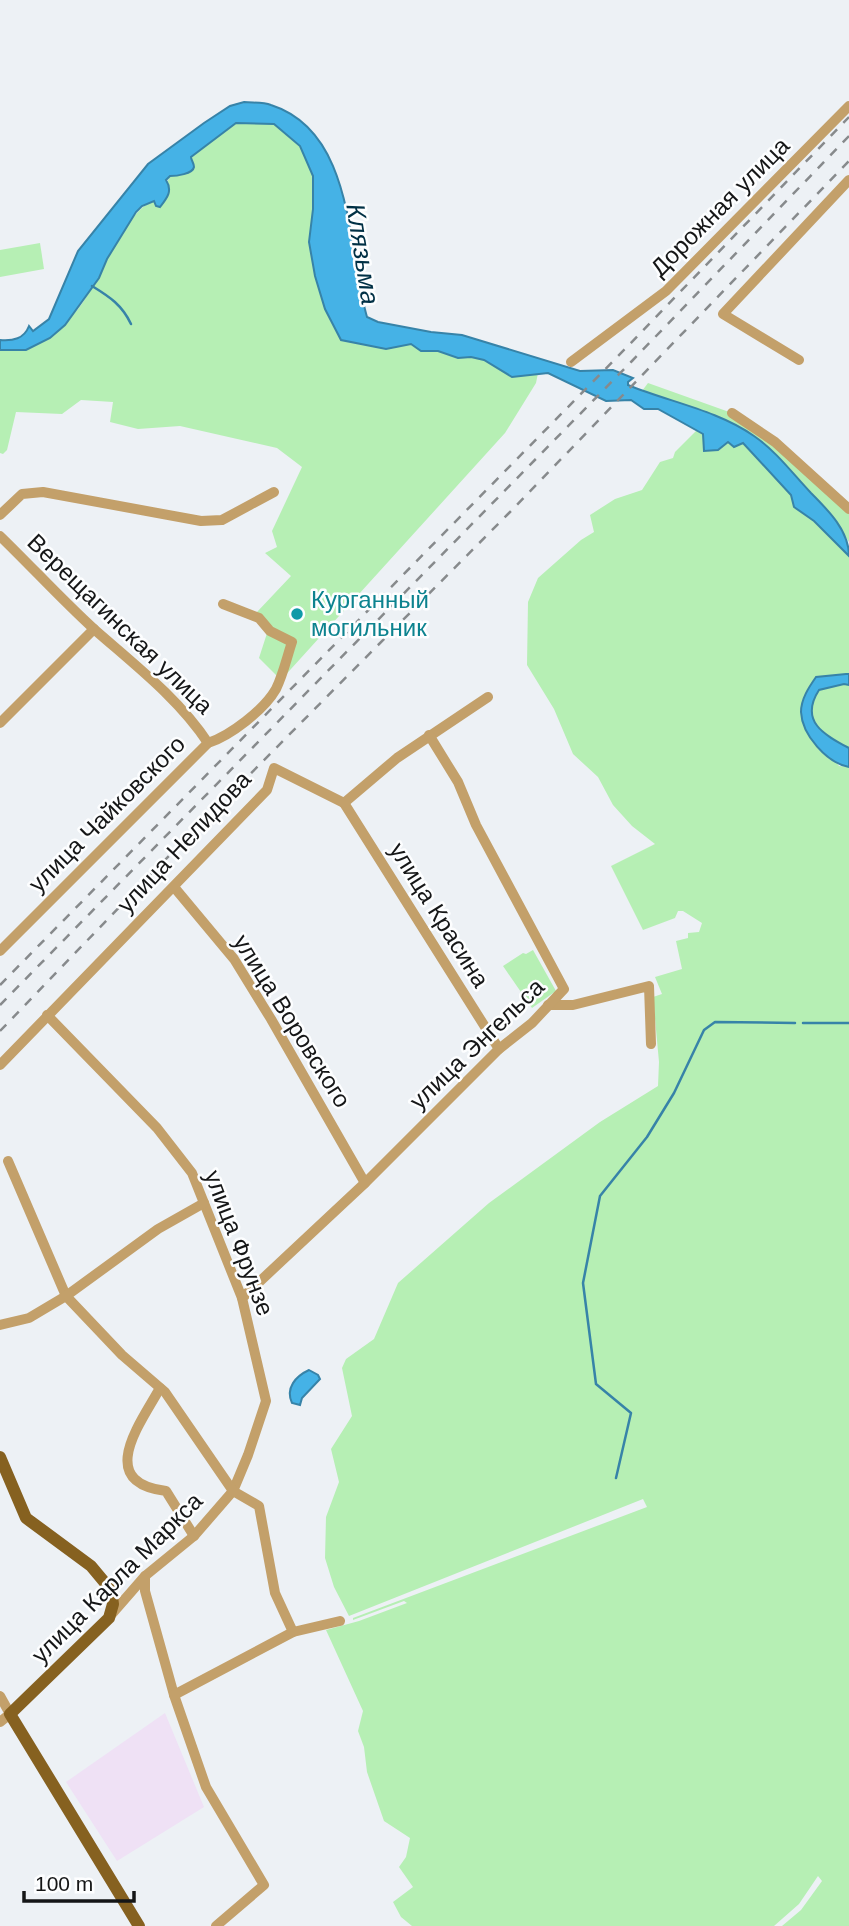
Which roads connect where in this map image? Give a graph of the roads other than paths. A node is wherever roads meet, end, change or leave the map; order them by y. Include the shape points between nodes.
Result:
1 (849, 106) edge
2 (849, 180) edge
3 (799, 360) dead end
4 (570, 362) dead end
5 (732, 413) dead end
6 (274, 492) dead end
7 (849, 509) edge
8 (0, 515) edge
9 (0, 536) edge
10 (223, 604) dead end
11 (94, 629) junction
12 (488, 697) dead end
13 (0, 723) edge
14 (429, 736) junction
15 (208, 743) junction
16 (344, 803) junction
17 (174, 887) junction
18 (0, 951) edge
19 (548, 1005) junction
20 (47, 1015) junction
21 (651, 1044) dead end
22 (499, 1049) junction
23 (0, 1065) edge
24 (8, 1161) dead end
25 (365, 1183) junction
26 (204, 1203) junction
27 (66, 1296) junction
28 (243, 1298) junction
29 (0, 1325) edge
30 (160, 1388) junction
31 (0, 1457) edge
32 (233, 1491) junction
33 (194, 1536) junction
34 (145, 1576) junction
35 (109, 1618) junction
36 (341, 1621) dead end
37 (293, 1632) junction
38 (174, 1695) junction
39 (0, 1696) edge
40 (5, 1718) edge
41 (139, 1926) edge
42 (216, 1926) edge

1 - 4 street, Дорожная улица via 666,291
2 - 3 street via 723,314
5 - 7 street via 775,442
6 - 8 street, Верещагинская улица via 222,520 201,521 43,492 22,494
9 - 11 street, Верещагинская улица
10 - 15 street, улица Чайковского via 259,618 270,631 292,642 267,701 223,738
11 - 13 street
11 - 15 street, Верещагинская улица via 145,672
12 - 14 street
14 - 16 street
14 - 19 street, улица Энгельса via 458,782 476,825 564,989
15 - 18 street, улица Чайковского
16 - 17 street, улица Нелидова via 274,768 267,790
16 - 22 street, улица Красина
17 - 20 street, улица Нелидова
17 - 25 street, улица Воровского via 234,959
19 - 21 street via 573,1005 649,986
19 - 22 street, улица Энгельса
20 - 23 street, улица Нелидова
20 - 26 street, улица Фрунзе via 157,1128 192,1172
22 - 25 street, улица Энгельса
24 - 27 street
25 - 28 street, улица Энгельса
26 - 27 street
26 - 28 street, улица Фрунзе
27 - 29 street via 29,1318
27 - 30 street
28 - 32 street, улица Фрунзе via 266,1401
30 - 32 street
30 - 33 street via 127,1450 126,1464 146,1488 166,1491
31 - 35 main road via 26,1518 91,1566 111,1590
32 - 33 street, улица Карла Маркса
32 - 37 street via 259,1506 275,1593
33 - 34 street, улица Карла Маркса
34 - 35 street, улица Карла Маркса
34 - 38 street via 145,1591
35 - 40 main road, улица Карла Маркса
36 - 37 street
37 - 38 street
38 - 42 street via 206,1787 264,1885
39 - 40 street
40 - 41 main road

